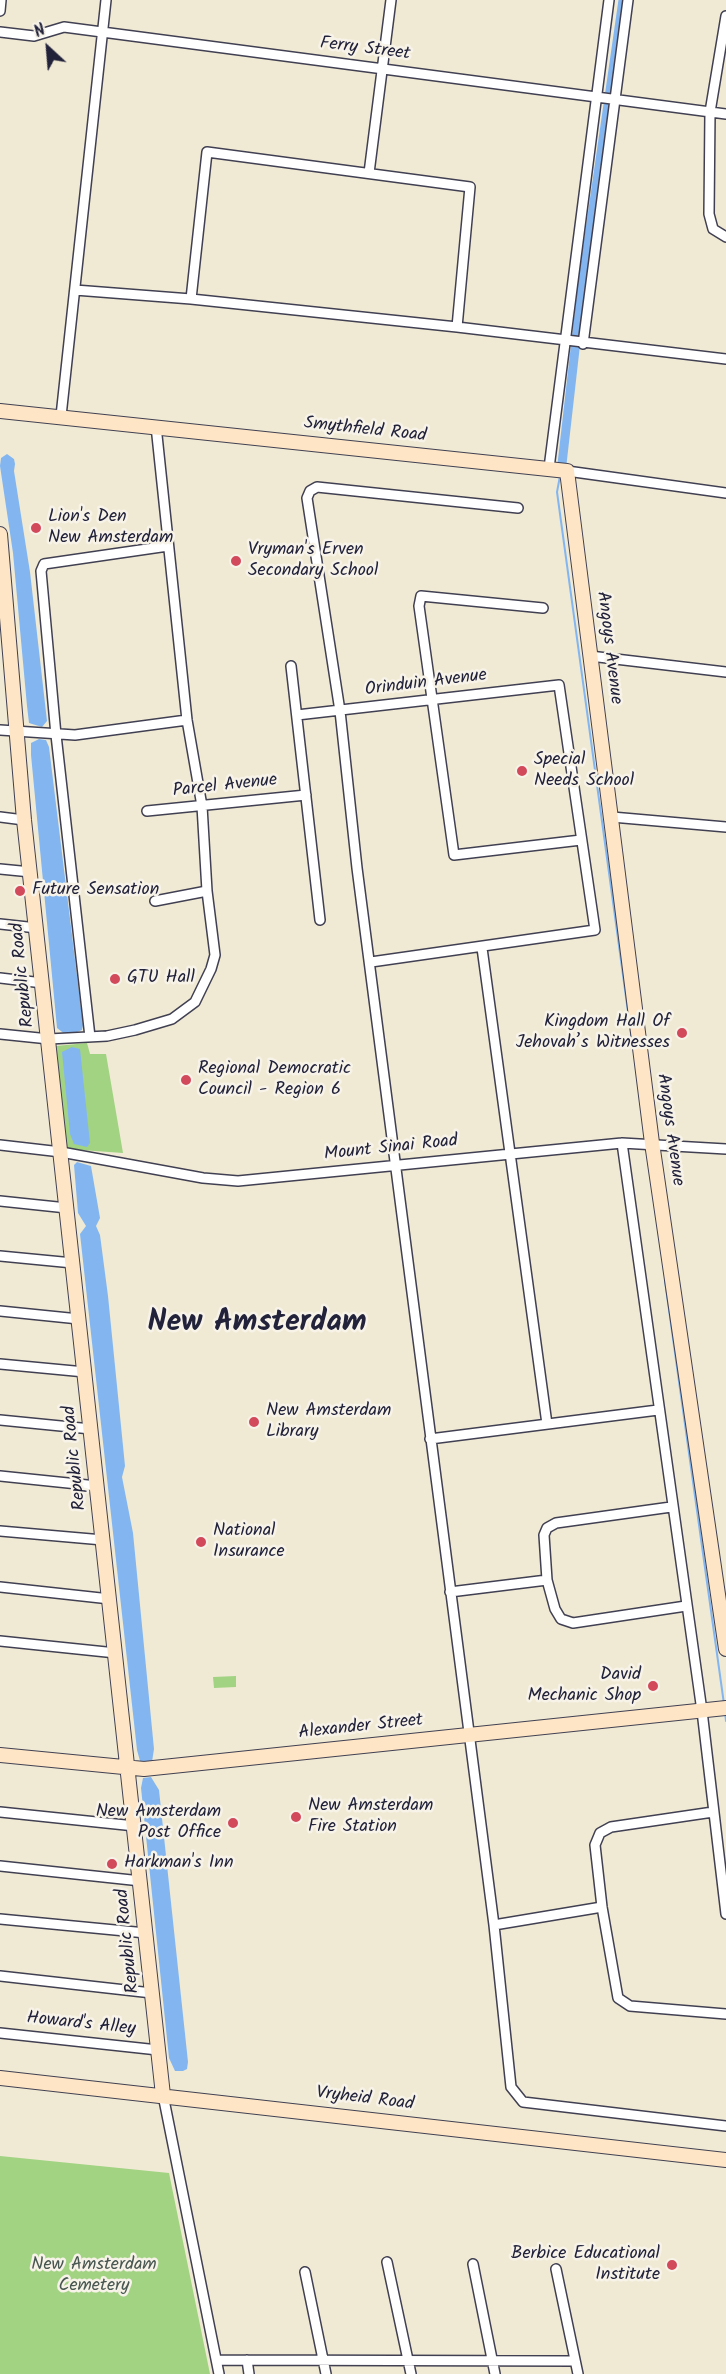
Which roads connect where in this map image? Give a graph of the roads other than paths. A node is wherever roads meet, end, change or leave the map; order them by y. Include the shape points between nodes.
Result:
1 (1, 0) edge
2 (106, 0) edge
3 (391, 0) edge
4 (609, 0) edge
5 (628, 0) edge
6 (0, 11) edge
7 (726, 16) edge
8 (0, 32) edge
9 (103, 33) junction
10 (384, 69) junction
11 (594, 98) junction
12 (615, 101) junction
13 (710, 112) junction
14 (726, 114) edge
15 (369, 173) junction
16 (726, 237) edge
17 (75, 290) junction
18 (191, 299) junction
19 (457, 327) junction
20 (565, 340) junction
21 (583, 344) junction
22 (726, 359) edge
23 (0, 411) edge
24 (61, 416) junction
25 (156, 426) junction
26 (549, 468) junction
27 (567, 471) junction
28 (726, 493) edge
29 (518, 508) dead end
30 (0, 534) edge
31 (168, 546) junction
32 (3, 593) edge
33 (543, 608) dead end
34 (5, 642) edge
35 (590, 656) junction
36 (291, 666) dead end
37 (726, 672) edge
38 (432, 700) junction
39 (340, 711) junction
40 (297, 715) junction
41 (187, 720) junction
42 (0, 730) edge
43 (16, 731) junction
44 (56, 735) junction
45 (306, 795) junction
46 (202, 806) junction
47 (147, 811) dead end
48 (612, 817) junction
49 (0, 818) edge
50 (24, 820) junction
51 (726, 827) edge
52 (581, 840) junction
53 (0, 869) edge
54 (31, 872) junction
55 (207, 891) junction
56 (155, 901) dead end
57 (320, 920) dead end
58 (0, 924) edge
59 (37, 928) junction
60 (482, 948) junction
61 (371, 962) junction
62 (0, 978) edge
63 (43, 983) junction
64 (0, 1034) edge
65 (90, 1037) junction
66 (49, 1039) junction
67 (622, 1143) junction
68 (650, 1143) junction
69 (0, 1145) edge
70 (726, 1149) edge
71 (61, 1152) junction
72 (511, 1154) junction
73 (397, 1164) junction
74 (0, 1201) edge
75 (67, 1208) junction
76 (0, 1256) edge
77 (73, 1263) junction
78 (0, 1311) edge
79 (79, 1319) junction
80 (0, 1364) edge
81 (85, 1372) junction
82 (657, 1410) junction
83 (0, 1420) edge
84 (547, 1424) junction
85 (91, 1429) junction
86 (430, 1439) junction
87 (0, 1476) edge
88 (97, 1486) junction
89 (671, 1507) junction
90 (0, 1531) edge
91 (103, 1540) junction
92 (547, 1580) junction
93 (0, 1587) edge
94 (450, 1592) junction
95 (110, 1599) junction
96 (686, 1606) junction
97 (0, 1641) edge
98 (726, 1649) edge
99 (116, 1653) junction
100 (714, 1709) edge
101 (470, 1735) junction
102 (0, 1755) edge
103 (129, 1769) junction
104 (0, 1812) edge
105 (713, 1812) junction
106 (135, 1826) junction
107 (0, 1866) edge
108 (141, 1881) junction
109 (602, 1907) junction
110 (726, 1914) edge
111 (0, 1919) edge
112 (494, 1925) junction
113 (146, 1933) junction
114 (0, 1977) edge
115 (152, 1993) junction
116 (726, 2014) edge
117 (0, 2033) edge
118 (159, 2050) junction
119 (0, 2078) edge
120 (163, 2095) junction
121 (726, 2126) edge
122 (726, 2160) edge
123 (387, 2262) dead end
124 (473, 2264) dead end
125 (556, 2269) dead end
126 (305, 2272) dead end
127 (217, 2360) junction
128 (247, 2360) junction
129 (408, 2360) junction
130 (323, 2361) junction
131 (575, 2361) junction
132 (493, 2362) junction
133 (219, 2374) edge
134 (249, 2374) edge
135 (326, 2374) edge
136 (411, 2374) edge
137 (495, 2374) edge
138 (578, 2374) edge

1 - 6 street
2 - 9 street
3 - 10 street
4 - 11 street
5 - 12 street
7 - 13 street
8 - 9 street, Ferry Street via 34,36 64,27
9 - 10 street, Ferry Street
9 - 17 street
10 - 11 street, Ferry Street
10 - 15 street
11 - 12 street, Ferry Street
11 - 20 street
12 - 13 street, Ferry Street
12 - 21 street
13 - 14 street, Ferry Street
13 - 16 street via 709,214 713,230
15 - 18 street via 207,152
15 - 19 street via 470,187
17 - 18 street
17 - 24 street
18 - 19 street
19 - 20 street
20 - 21 street
20 - 26 street
21 - 22 street
23 - 24 street, Smythfield Road
24 - 25 street, Smythfield Road
25 - 26 street, Smythfield Road
25 - 31 street
26 - 27 street, Smythfield Road
27 - 28 street, Smythfield Road
27 - 35 street, Angoys Avenue
29 - 39 street via 317,487 310,491 307,498
30 - 32 street, Republic Road
31 - 41 street
31 - 44 street via 44,564 41,571
32 - 34 street, Republic Road
33 - 38 street via 421,596 419,606
34 - 43 street, Republic Road
35 - 37 street
35 - 48 street, Angoys Avenue
36 - 40 street
38 - 39 street, Orinduin Avenue
38 - 52 street, Orinduin Avenue via 559,685
38 - 52 street via 453,855
39 - 40 street, Orinduin Avenue
39 - 61 street
40 - 45 street
41 - 44 street
41 - 46 street
42 - 43 street
43 - 44 street
43 - 50 street, Republic Road
44 - 65 street
45 - 46 street, Parcel Avenue
45 - 57 street
46 - 47 street, Parcel Avenue
46 - 55 street
48 - 51 street
48 - 68 street, Angoys Avenue
49 - 50 street
50 - 54 street, Republic Road
52 - 60 street via 595,930
53 - 54 street
54 - 59 street, Republic Road
55 - 56 street
55 - 65 street via 215,955 195,1002 172,1019
58 - 59 street
59 - 63 street, Republic Road
60 - 61 street
60 - 72 street
61 - 73 street
62 - 63 street
63 - 66 street, Republic Road
64 - 66 street
65 - 66 street
66 - 71 street, Republic Road
67 - 68 street, Mount Sinai Road
67 - 72 street, Mount Sinai Road
67 - 82 street
68 - 70 street, Mount Sinai Road
68 - 98 street, Angoys Avenue
69 - 71 street, Mount Sinai Road
71 - 73 street, Mount Sinai Road via 238,1181
71 - 75 street, Republic Road
72 - 73 street, Mount Sinai Road
72 - 84 street
73 - 86 street
74 - 75 street
75 - 77 street, Republic Road
76 - 77 street
77 - 79 street, Republic Road
78 - 79 street
79 - 81 street, Republic Road
80 - 81 street
81 - 85 street, Republic Road
82 - 84 street
82 - 89 street
83 - 85 street
84 - 86 street
85 - 88 street, Republic Road
86 - 94 street
87 - 88 street
88 - 91 street, Republic Road
89 - 92 street via 556,1523 547,1528
89 - 96 street
90 - 91 street
91 - 95 street, Republic Road
92 - 94 street
92 - 96 street via 561,1619 573,1623
93 - 95 street
94 - 101 street
95 - 99 street, Republic Road
96 - 100 street
97 - 99 street
99 - 103 street, Republic Road
100 - 101 street, Alexander Street
100 - 105 street
101 - 103 street, Alexander Street
101 - 112 street
102 - 103 street, Alexander Street
103 - 106 street, Republic Road
104 - 106 street
105 - 109 street via 611,1827 600,1833 595,1845
105 - 110 street
106 - 108 street, Republic Road
107 - 108 street
108 - 113 street, Republic Road
109 - 112 street
109 - 116 street via 618,1998 630,2006
111 - 113 street
112 - 121 street via 511,2087 523,2102
113 - 115 street, Republic Road
114 - 115 street
115 - 118 street, Republic Road
117 - 118 street, Howard's Alley
118 - 120 street, Republic Road
119 - 120 street, Vryheid Road
120 - 122 street, Vryheid Road
120 - 127 street, Republic Road
123 - 129 street
124 - 132 street
125 - 131 street
126 - 130 street
127 - 128 street
127 - 133 street, Republic Road
128 - 130 street
128 - 134 street
129 - 130 street
129 - 132 street
129 - 136 street
130 - 135 street
131 - 132 street
131 - 138 street
132 - 137 street

